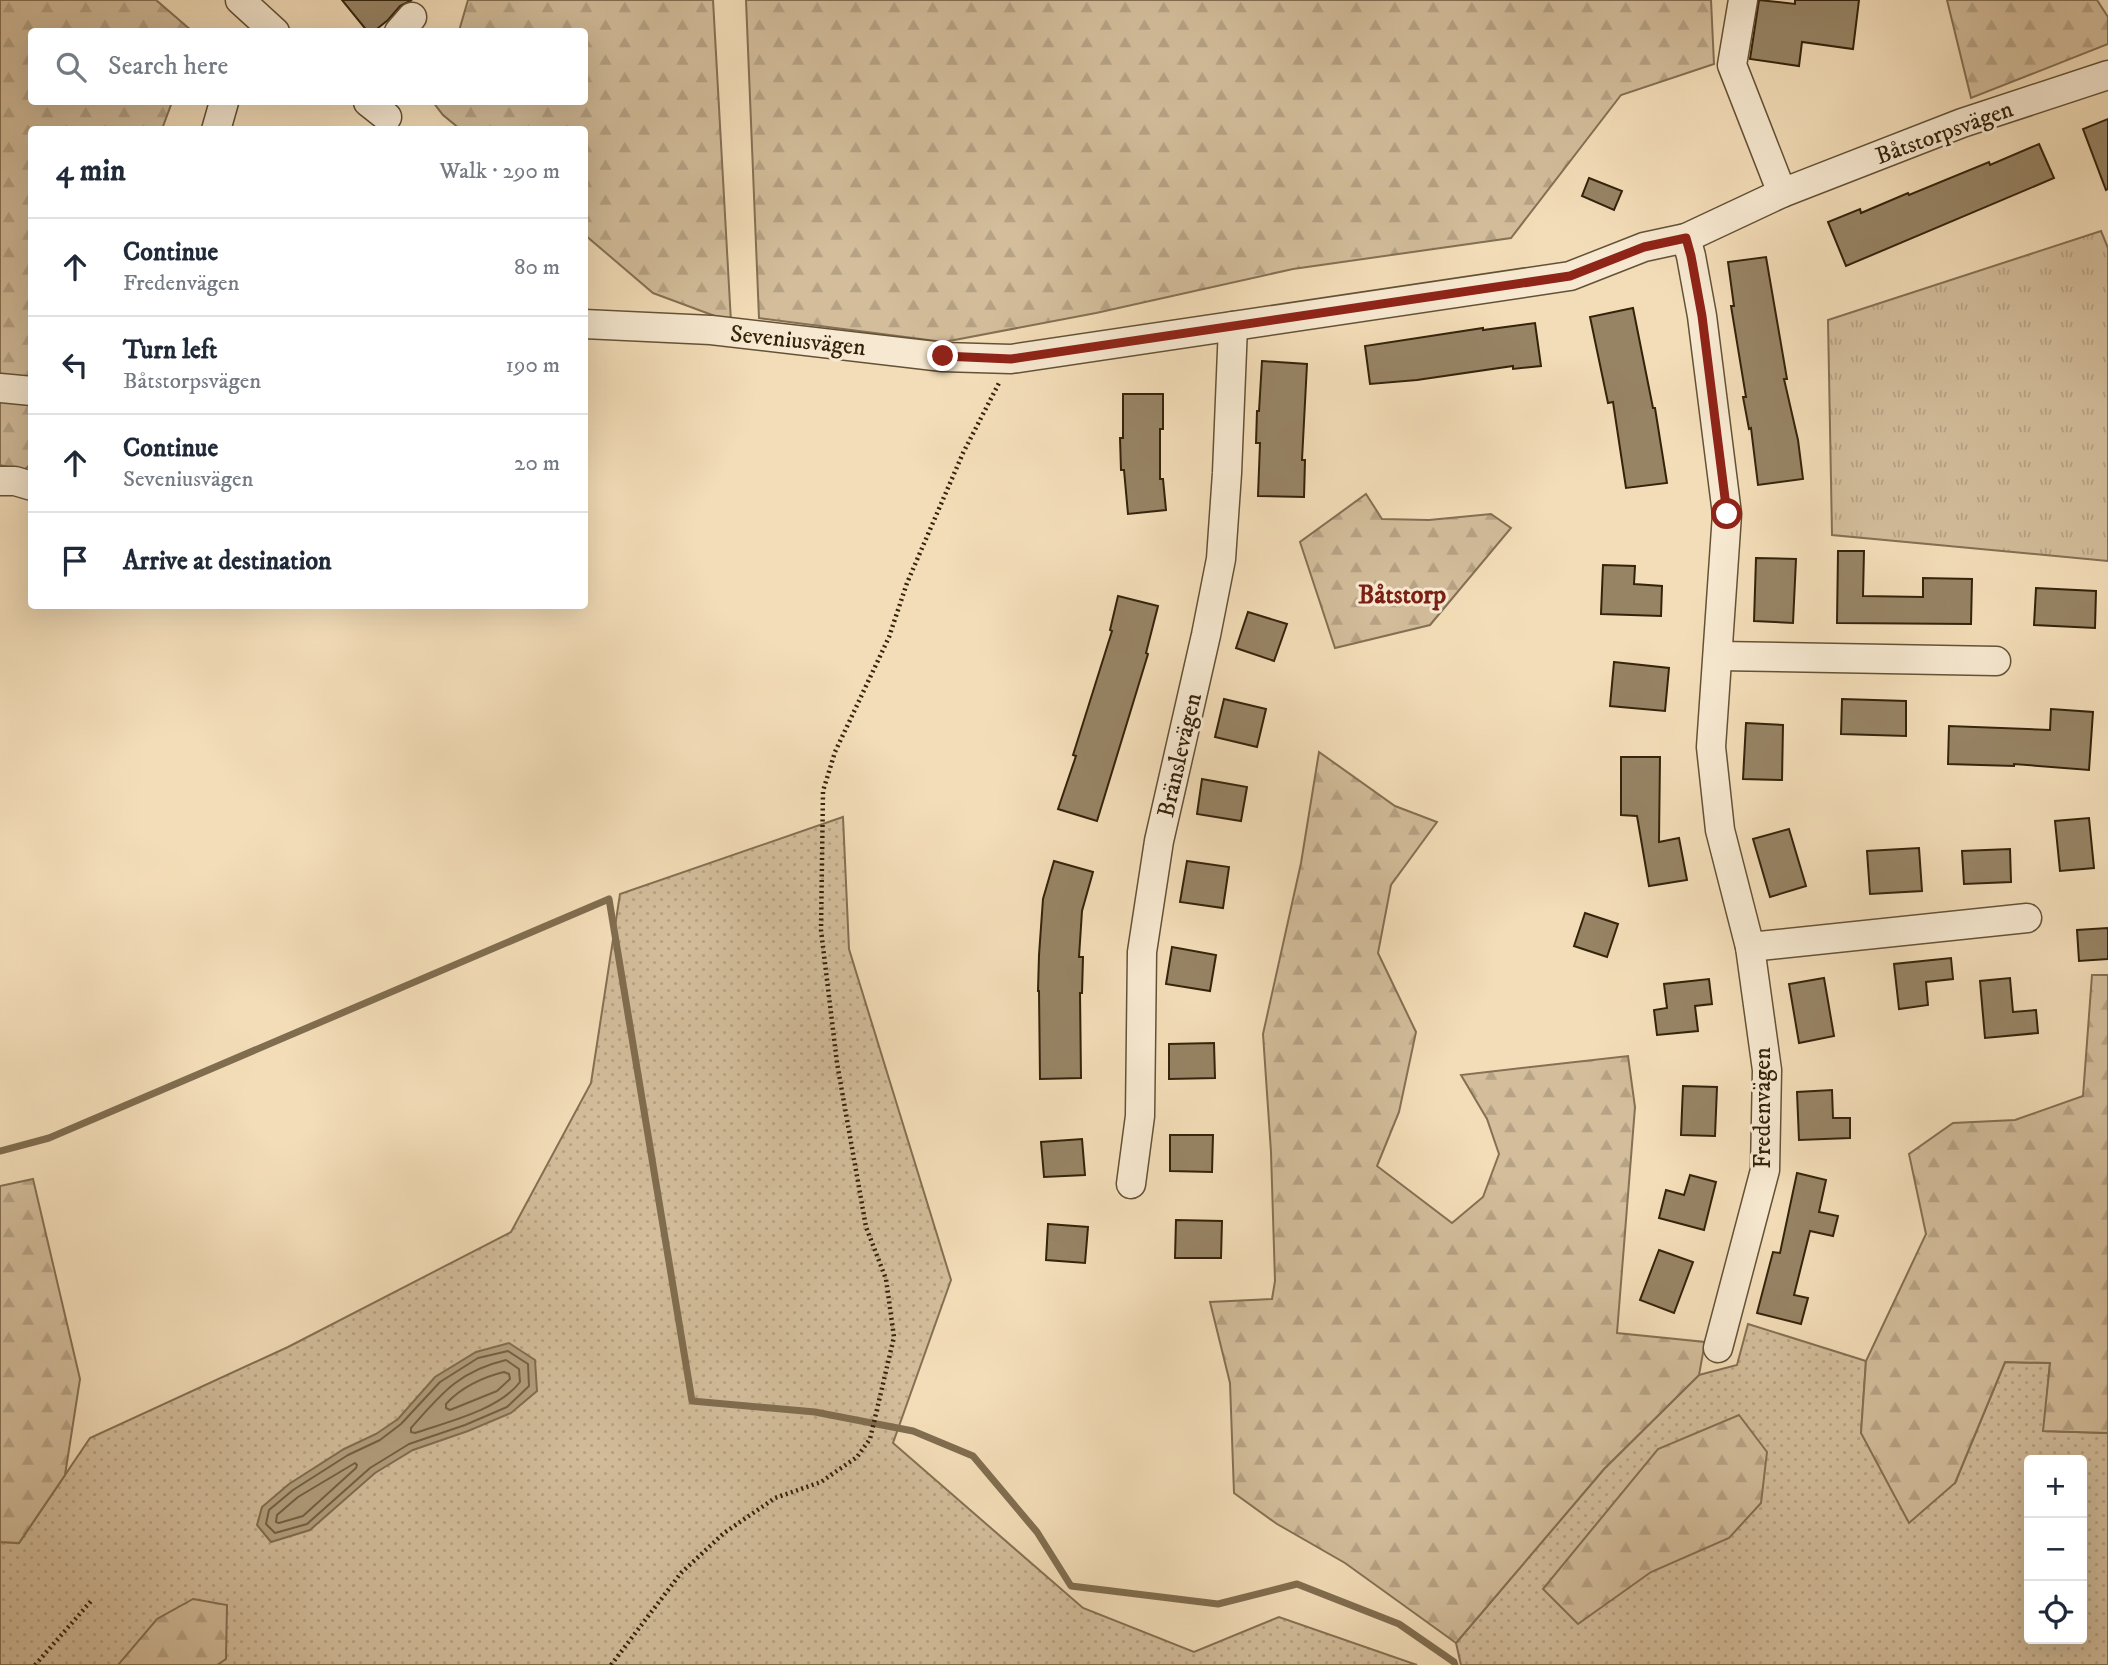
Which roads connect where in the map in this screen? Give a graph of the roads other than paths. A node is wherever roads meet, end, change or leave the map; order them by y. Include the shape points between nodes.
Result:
1 (1743, 0) edge
2 (2108, 75) edge
3 (224, 105) edge
4 (217, 126) edge
5 (1782, 194) junction
6 (1686, 238) junction
7 (588, 324) edge
8 (1233, 326) junction
9 (1011, 359) joint
10 (0, 388) edge
11 (28, 391) edge
12 (0, 481) edge
13 (28, 485) edge
14 (1719, 656) junction
15 (1996, 661) dead end
16 (2027, 918) dead end
17 (1749, 947) junction
18 (1131, 1184) dead end
19 (1718, 1348) dead end

1 - 5 street via 1732,65
2 - 5 street, Båtstorpsvägen via 1962,123
3 - 4 street
5 - 6 street, Båtstorpsvägen
6 - 8 street, Båtstorpsvägen via 1644,247 1570,276
6 - 14 street, Fredenvägen via 1702,316 1727,514
7 - 9 street, Seveniusvägen via 711,330 943,356
8 - 9 street, Båtstorpsvägen
8 - 18 street, Bränslevägen via 1221,559 1159,841 1142,952 1140,1116
10 - 11 street
12 - 13 street
14 - 15 street
14 - 17 street, Fredenvägen via 1711,747 1718,816
16 - 17 street
17 - 19 street, Fredenvägen via 1767,1070 1765,1170

